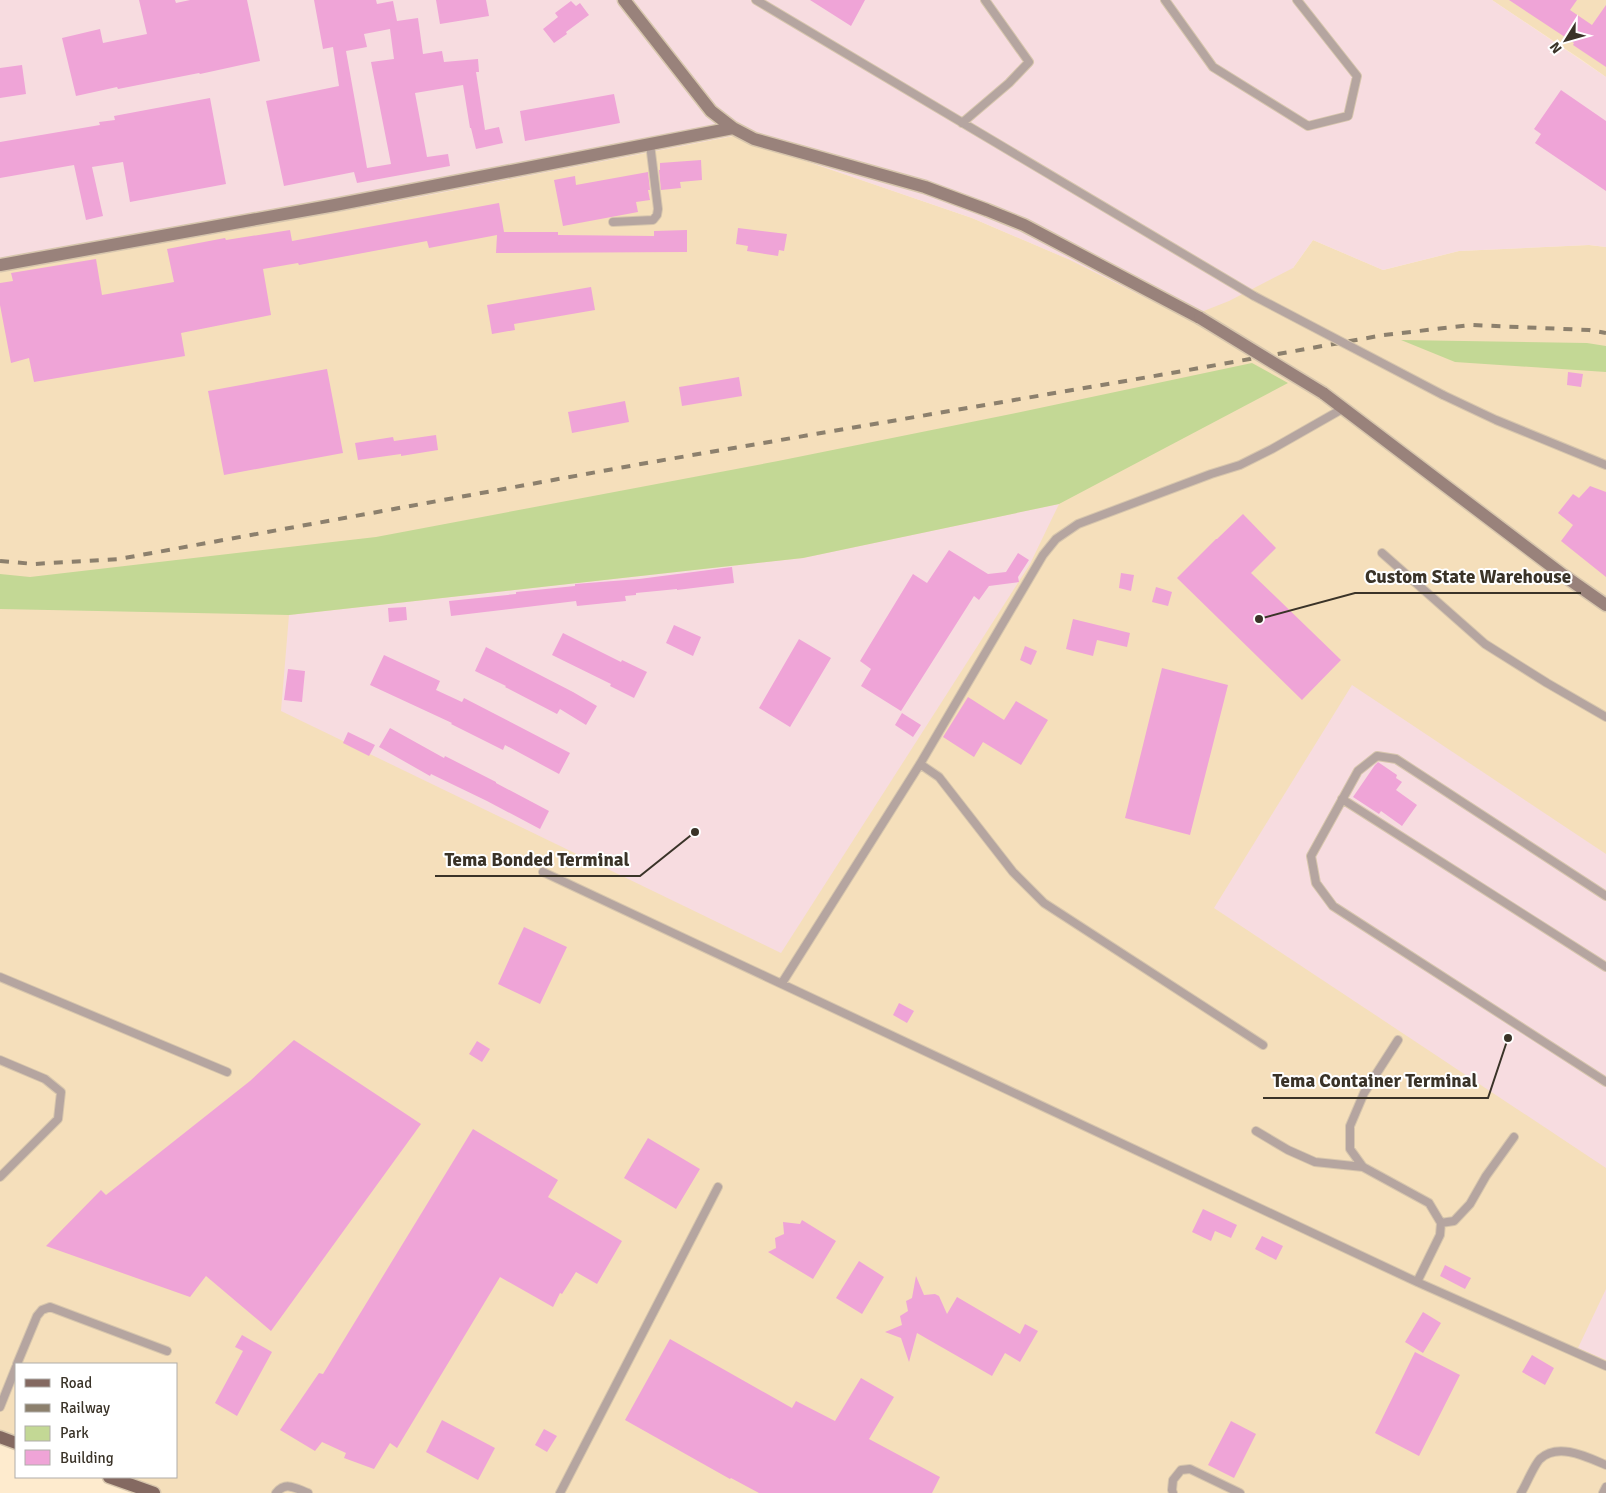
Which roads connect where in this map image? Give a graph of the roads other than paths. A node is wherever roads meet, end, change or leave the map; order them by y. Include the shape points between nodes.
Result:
1 (624, 0) edge
2 (756, 0) edge
3 (985, 0) edge
4 (1165, 0) edge
5 (1297, 0) edge
6 (962, 123) junction
7 (733, 128) junction
8 (650, 144) junction
9 (613, 222) dead end
10 (0, 265) edge
11 (1344, 408) junction
12 (1606, 465) edge
13 (1382, 553) dead end
14 (1606, 605) edge
15 (1606, 717) edge
16 (920, 764) junction
17 (1342, 799) junction
18 (543, 872) dead end
19 (1606, 896) edge
20 (1606, 967) edge
21 (0, 977) edge
22 (782, 983) junction
23 (1398, 1040) dead end
24 (1263, 1046) dead end
25 (0, 1060) edge
26 (227, 1072) dead end
27 (1606, 1082) edge
28 (1256, 1131) dead end
29 (1514, 1137) dead end
30 (1362, 1167) junction
31 (0, 1177) edge
32 (718, 1187) dead end
33 (1441, 1223) junction
34 (1417, 1282) junction
35 (167, 1351) dead end
36 (18, 1363) edge
37 (1606, 1366) edge
38 (15, 1370) edge
39 (0, 1407) edge
40 (0, 1437) edge
41 (15, 1443) edge
42 (1606, 1465) edge
43 (111, 1478) edge
44 (1606, 1487) edge
45 (146, 1492) edge
46 (276, 1493) edge
47 (308, 1493) edge
48 (560, 1493) edge
49 (1174, 1493) edge
50 (1240, 1493) edge
51 (1521, 1493) edge
52 (1603, 1493) edge

1 - 7 main road via 711,111
2 - 6 lane
3 - 6 lane via 1030,62
4 - 5 lane via 1213,67 1308,126 1348,116 1357,76
6 - 12 lane, bridge via 1254,296 1443,395
7 - 8 main road
7 - 11 main road, bridge via 754,139 925,187 1024,225 1200,318
8 - 9 lane via 657,215 653,220
8 - 10 main road
11 - 14 main road
11 - 16 lane via 1240,465 1078,524 1056,539 1043,555
13 - 15 lane via 1485,644
16 - 22 lane
16 - 24 lane via 940,777 1013,872 1044,902
17 - 19 lane via 1358,771 1377,756 1396,760
17 - 20 lane
17 - 27 lane via 1311,856 1316,883 1333,906
18 - 22 lane
21 - 26 lane
22 - 34 lane
23 - 30 lane via 1364,1093 1350,1126 1350,1149
25 - 31 lane via 45,1079 61,1092 58,1119
28 - 30 lane via 1314,1162
29 - 33 lane via 1470,1204 1454,1221
30 - 33 lane via 1429,1203
32 - 48 lane
33 - 34 lane via 1440,1235
34 - 37 lane
35 - 36 lane via 50,1307 37,1316
38 - 39 lane
40 - 41 main road
42 - 51 lane via 1582,1455 1557,1450 1540,1459
43 - 45 main road
44 - 52 lane
46 - 47 lane via 283,1486 289,1486
49 - 50 lane via 1173,1480 1181,1470 1190,1469

